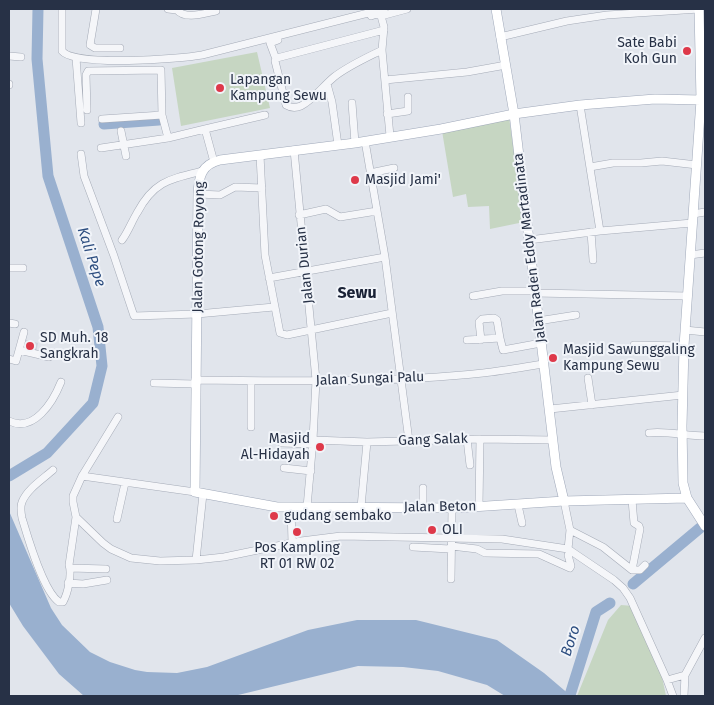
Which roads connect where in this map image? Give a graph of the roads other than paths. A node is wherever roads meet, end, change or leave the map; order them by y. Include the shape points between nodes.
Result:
1 (62, 9) edge
2 (96, 9) edge
3 (168, 9) edge
4 (176, 9) edge
5 (407, 9) edge
6 (496, 9) edge
7 (699, 9) edge
8 (216, 11) dead end
9 (617, 11) edge
10 (382, 12) edge
11 (384, 30) junction
12 (500, 37) junction
13 (120, 48) dead end
14 (382, 50) junction
15 (9, 56) edge
16 (22, 58) dead end
17 (76, 58) junction
18 (276, 59) junction
19 (506, 65) junction
20 (385, 80) junction
21 (327, 84) junction
22 (408, 97) dead end
23 (703, 101) edge
24 (352, 103) dead end
25 (580, 105) junction
26 (87, 110) dead end
27 (387, 114) junction
28 (514, 114) junction
29 (162, 115) junction
30 (266, 115) dead end
31 (102, 119) dead end
32 (81, 123) dead end
33 (205, 129) junction
34 (121, 131) dead end
35 (390, 136) junction
36 (168, 138) junction
37 (366, 141) junction
38 (355, 143) junction
39 (124, 145) junction
40 (338, 145) junction
41 (101, 148) dead end
42 (294, 150) junction
43 (82, 154) dead end
44 (126, 156) dead end
45 (260, 156) junction
46 (214, 162) junction
47 (697, 165) junction
48 (590, 167) junction
49 (394, 168) dead end
50 (203, 171) junction
51 (370, 173) junction
52 (262, 188) junction
53 (198, 194) junction
54 (377, 211) junction
55 (704, 212) edge
56 (299, 215) junction
57 (692, 218) junction
58 (600, 231) junction
59 (591, 232) junction
60 (122, 240) dead end
61 (529, 240) junction
62 (703, 254) edge
63 (690, 255) junction
64 (385, 257) junction
65 (593, 260) dead end
66 (9, 268) edge
67 (23, 268) dead end
68 (305, 272) junction
69 (268, 278) junction
70 (535, 292) junction
71 (473, 296) dead end
72 (688, 296) junction
73 (274, 307) junction
74 (392, 313) junction
75 (197, 314) junction
76 (576, 316) dead end
77 (538, 321) junction
78 (312, 330) junction
79 (685, 330) junction
80 (24, 332) dead end
81 (702, 332) edge
82 (500, 338) junction
83 (467, 340) dead end
84 (481, 340) junction
85 (541, 343) junction
86 (634, 345) dead end
87 (684, 346) junction
88 (18, 350) junction
89 (49, 357) dead end
90 (9, 359) edge
91 (543, 364) junction
92 (402, 378) junction
93 (588, 378) dead end
94 (316, 380) junction
95 (251, 381) junction
96 (61, 382) dead end
97 (154, 382) dead end
98 (196, 382) junction
99 (683, 395) junction
100 (592, 405) junction
101 (550, 409) junction
102 (118, 417) dead end
103 (9, 421) edge
104 (251, 427) dead end
105 (649, 433) dead end
106 (682, 435) junction
107 (699, 435) edge
108 (467, 439) junction
109 (480, 439) junction
110 (553, 440) junction
111 (409, 441) junction
112 (313, 442) junction
113 (367, 442) junction
114 (282, 443) dead end
115 (470, 465) dead end
116 (284, 468) dead end
117 (53, 470) dead end
118 (310, 471) junction
119 (82, 476) junction
120 (125, 483) junction
121 (423, 488) dead end
122 (199, 493) junction
123 (686, 498) junction
124 (632, 500) junction
125 (564, 501) junction
126 (518, 505) junction
127 (361, 506) junction
128 (479, 506) junction
129 (291, 507) junction
130 (307, 507) junction
131 (423, 508) junction
132 (452, 508) junction
133 (76, 517) junction
134 (117, 519) dead end
135 (522, 522) dead end
136 (705, 526) edge
137 (570, 530) junction
138 (451, 537) junction
139 (292, 543) junction
140 (413, 547) dead end
141 (451, 548) junction
142 (569, 550) junction
143 (196, 560) junction
144 (645, 564) dead end
145 (70, 568) junction
146 (106, 569) dead end
147 (632, 570) junction
148 (451, 579) dead end
149 (107, 580) dead end
150 (68, 582) junction
151 (705, 640) edge
152 (685, 675) junction
153 (667, 680) junction
154 (673, 696) edge
155 (684, 696) edge

1 - 17 street via 62,51
2 - 13 street via 90,45
3 - 4 street
4 - 8 street via 193,15
5 - 10 street
6 - 12 main road, Jalan Raden Eddy Martadinata
7 - 9 street
7 - 23 main road
9 - 12 street
10 - 11 street
10 - 17 street via 202,55 110,60
10 - 18 street via 270,42
11 - 14 street
11 - 18 street
12 - 19 main road, Jalan Raden Eddy Martadinata
14 - 20 street
14 - 21 street via 345,69
15 - 16 street
17 - 32 street
18 - 21 street via 286,105 290,108 302,105
19 - 20 street
19 - 28 main road, Jalan Raden Eddy Martadinata
20 - 27 street
21 - 40 street
22 - 27 street via 408,111
23 - 25 main road via 655,99
23 - 47 main road
24 - 38 street
25 - 28 main road
25 - 48 street
26 - 29 street via 88,71 161,70
27 - 35 street
28 - 35 main road
28 - 61 main road, Jalan Raden Eddy Martadinata
29 - 31 street
29 - 36 street
30 - 33 street
33 - 36 street
33 - 46 street
34 - 39 street
35 - 37 main road
36 - 39 street
37 - 38 main road
37 - 51 street
38 - 40 main road
39 - 41 street
39 - 44 street
40 - 42 main road
42 - 45 main road
42 - 56 street, Jalan Durian
43 - 75 street via 84,176 134,315
45 - 46 main road
45 - 52 street
46 - 50 main road, Jalan Gotong Royong
47 - 48 street via 662,161
47 - 57 main road
48 - 58 street
49 - 51 street
50 - 53 main road, Jalan Gotong Royong via 199,177
50 - 60 street via 153,188
51 - 54 street
52 - 53 street via 235,187 220,195
52 - 69 street
53 - 75 main road, Jalan Gotong Royong
54 - 56 street via 340,217 326,209
54 - 64 street
55 - 57 street
56 - 68 street, Jalan Durian
57 - 58 street
57 - 63 main road
58 - 59 street
59 - 61 street
59 - 65 street
61 - 70 main road, Jalan Raden Eddy Martadinata
62 - 63 street
63 - 72 main road
64 - 68 street
64 - 74 street
66 - 67 street
68 - 69 street
68 - 78 street, Jalan Durian
69 - 73 street
70 - 71 street via 502,291
70 - 72 street
70 - 77 main road, Jalan Raden Eddy Martadinata
72 - 79 main road
73 - 75 street
73 - 78 street via 283,335
74 - 78 street
74 - 92 street
75 - 98 main road, Jalan Gotong Royong
76 - 77 street
77 - 85 main road, Jalan Raden Eddy Martadinata
78 - 94 street, Jalan Durian
79 - 81 street
79 - 87 main road
80 - 88 street
82 - 84 street
82 - 84 street via 497,320 482,319 479,322
82 - 85 street via 503,350
83 - 84 street
85 - 91 main road, Jalan Raden Eddy Martadinata
86 - 87 street
87 - 99 main road
88 - 89 street
88 - 90 street via 16,361
91 - 92 street, Jalan Sungai Palu via 485,373
91 - 101 main road, Jalan Raden Eddy Martadinata
92 - 94 street, Jalan Sungai Palu
92 - 111 street
93 - 100 street
94 - 95 street, Jalan Sungai Palu
94 - 112 street, Jalan Durian
95 - 98 street, Jalan Sungai Palu
95 - 104 street
96 - 103 street via 52,400 36,418 23,424
97 - 98 street, Jalan Sungai Palu
98 - 122 main road, Jalan Gotong Royong
99 - 100 street
99 - 106 main road
100 - 101 street
101 - 110 main road, Jalan Raden Eddy Martadinata
102 - 119 street
105 - 106 street
106 - 107 street
106 - 123 main road
108 - 109 street, Gang Salak
108 - 111 street, Gang Salak
108 - 115 street
109 - 110 street, Gang Salak
109 - 128 street
110 - 125 main road, Jalan Raden Eddy Martadinata
111 - 113 street, Gang Salak
112 - 113 street, Gang Salak
112 - 114 street, Gang Salak
112 - 118 street, Jalan Durian
113 - 127 street
116 - 118 street
117 - 150 street via 22,501 22,518 47,587 59,602 65,598
118 - 130 street, Jalan Durian
119 - 120 street
119 - 133 street via 73,496
120 - 122 street
120 - 134 street
121 - 131 street
122 - 129 main road, Jalan Beton
122 - 143 street
123 - 124 main road, Jalan Beton
123 - 136 main road
124 - 125 main road, Jalan Beton
124 - 147 street via 634,523 640,529
125 - 126 main road, Jalan Beton
125 - 137 street
126 - 128 main road, Jalan Beton
126 - 135 street
127 - 130 main road, Jalan Beton
127 - 131 main road, Jalan Beton
128 - 132 main road, Jalan Beton
129 - 130 main road, Jalan Beton
129 - 139 street
131 - 132 main road, Jalan Beton
132 - 138 street
133 - 143 street via 111,550 131,558
133 - 145 street
137 - 142 street
137 - 147 street via 603,547
138 - 139 street via 341,536
138 - 141 street
138 - 142 street via 502,539
139 - 143 street
140 - 141 street
141 - 142 street via 477,549 485,554 539,554 569,568
141 - 148 street
142 - 153 street via 623,588
144 - 147 street via 640,570
145 - 146 street
145 - 150 street
149 - 150 street via 83,584
151 - 152 street
152 - 153 street
152 - 155 street
153 - 154 street

